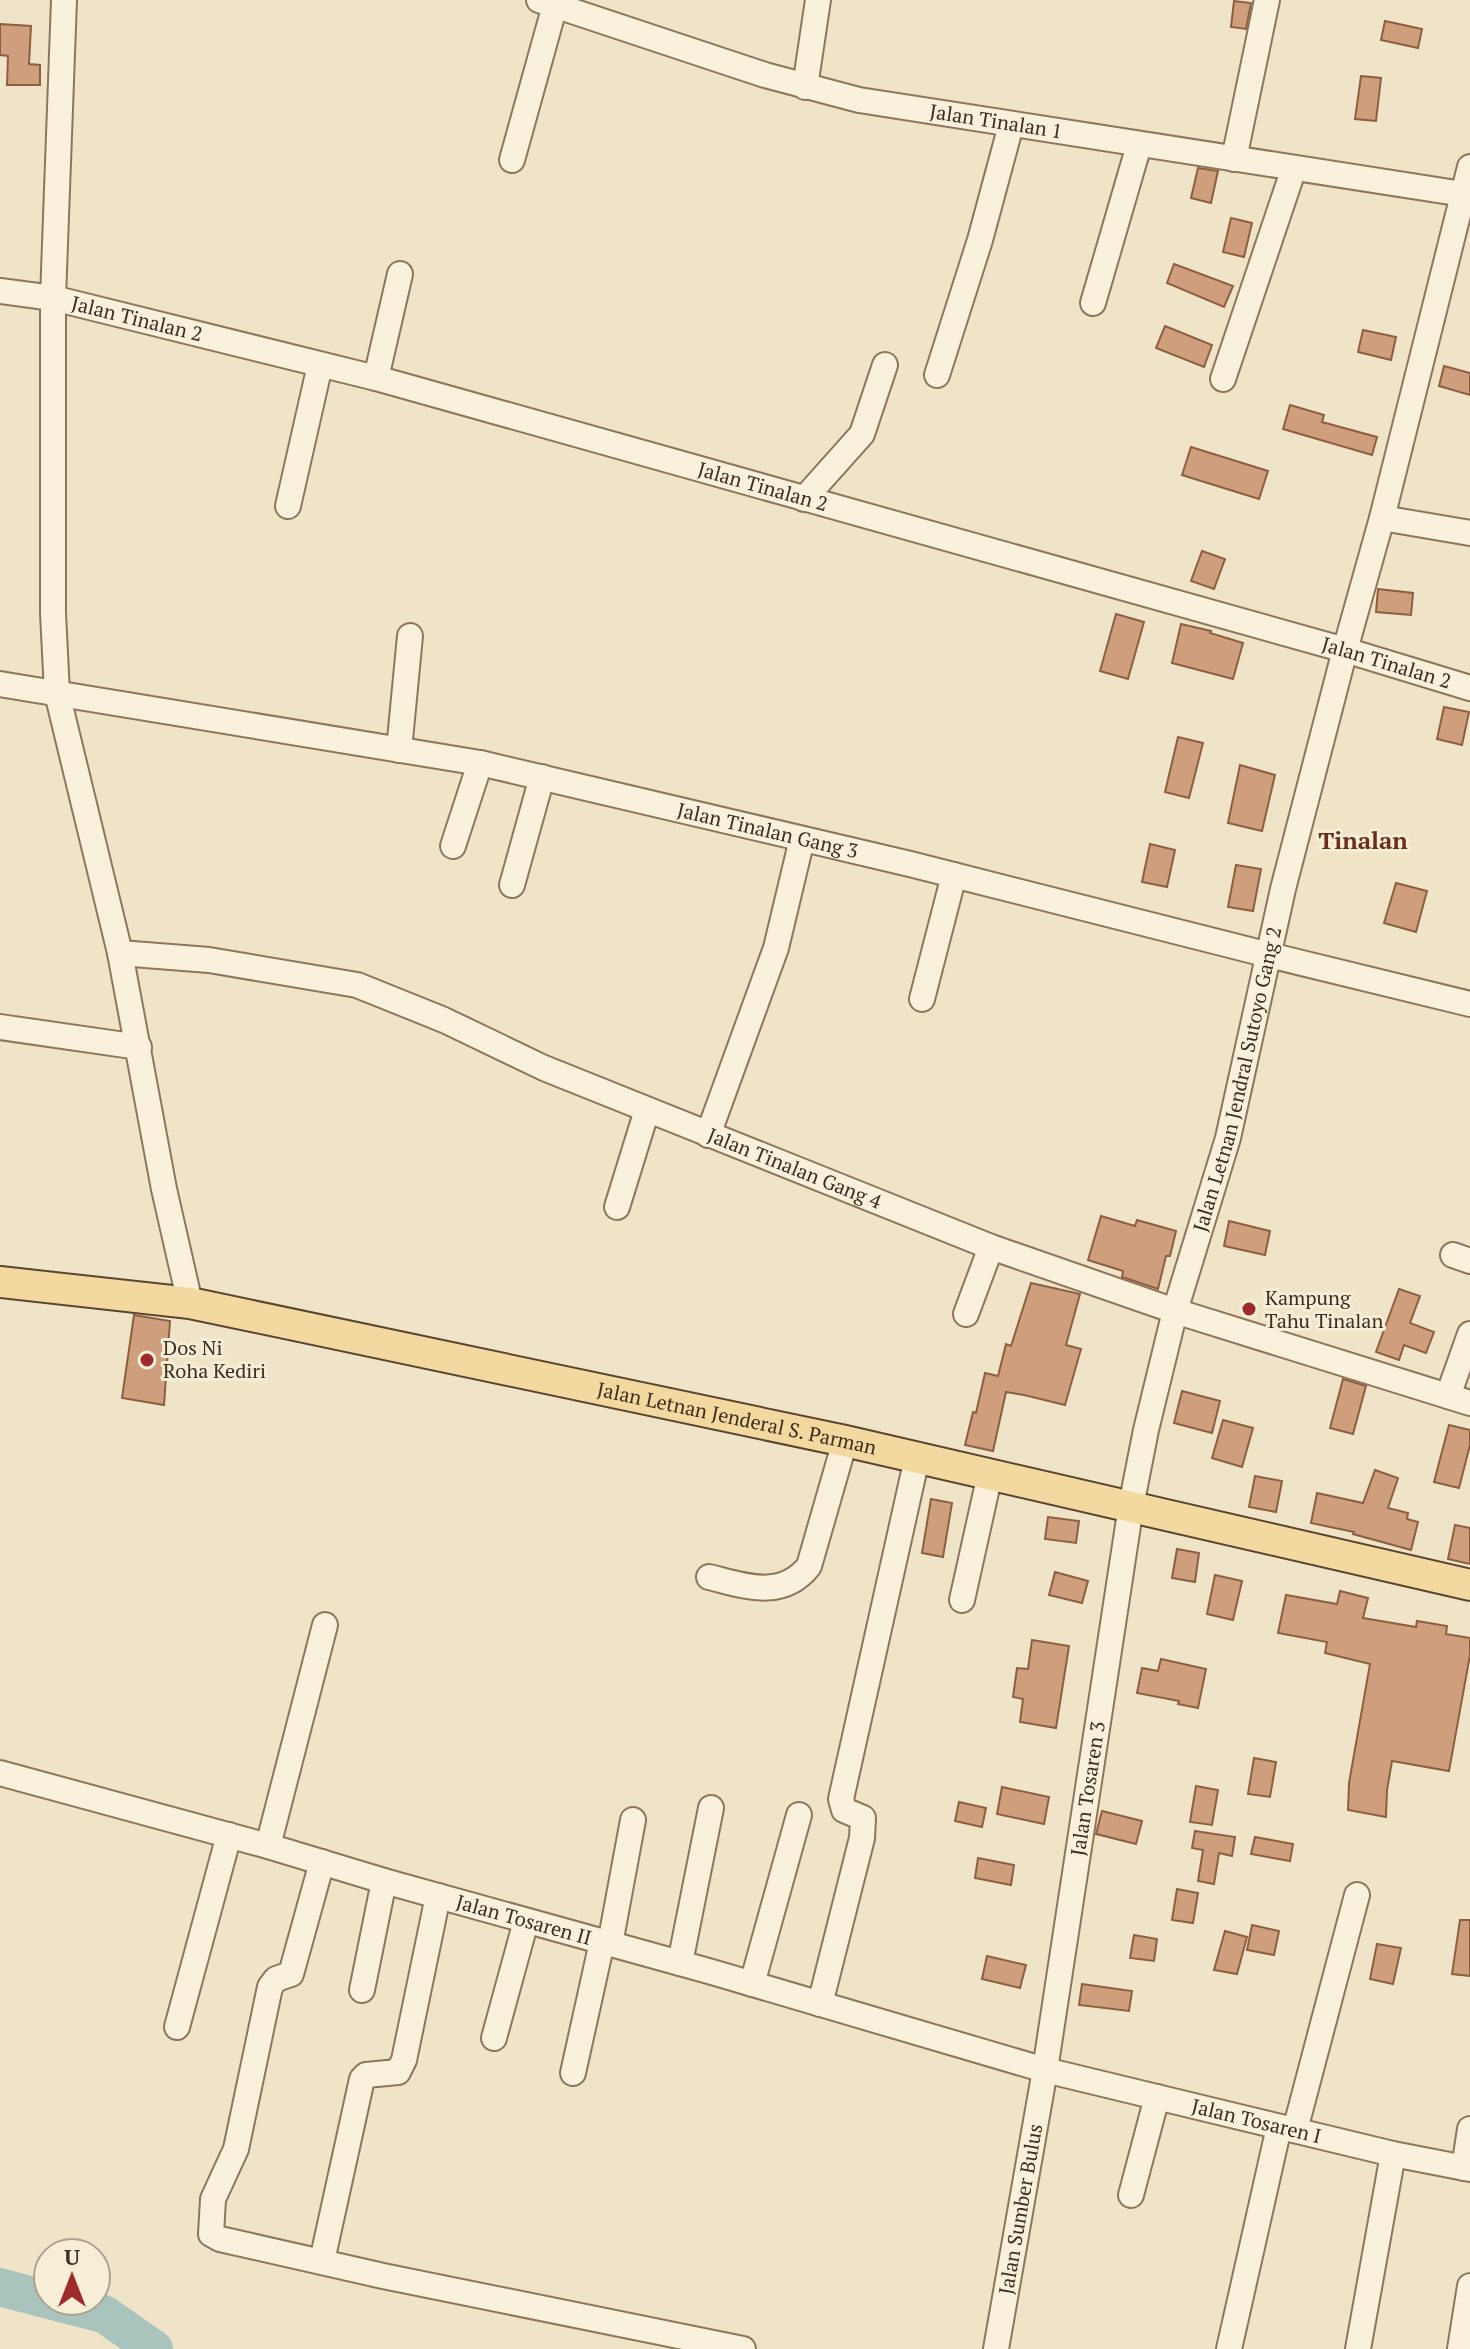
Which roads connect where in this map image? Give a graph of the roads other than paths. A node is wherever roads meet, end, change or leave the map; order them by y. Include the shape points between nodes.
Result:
1 (64, 0) edge
2 (818, 0) edge
3 (1267, 0) edge
4 (547, 2) edge
5 (805, 87) junction
6 (1011, 125) junction
7 (1139, 145) junction
8 (1234, 159) junction
9 (512, 160) dead end
10 (1470, 167) edge
11 (1294, 168) junction
12 (1463, 194) junction
13 (400, 274) dead end
14 (0, 291) edge
15 (53, 298) junction
16 (1093, 303) dead end
17 (320, 365) junction
18 (885, 365) dead end
19 (937, 375) dead end
20 (376, 378) junction
21 (1223, 379) dead end
22 (804, 499) junction
23 (288, 506) dead end
24 (1382, 518) junction
25 (1470, 533) edge
26 (410, 636) dead end
27 (1345, 650) junction
28 (0, 684) edge
29 (1470, 688) edge
30 (57, 693) junction
31 (399, 750) junction
32 (480, 763) junction
33 (542, 777) junction
34 (802, 839) junction
35 (453, 846) dead end
36 (954, 875) junction
37 (512, 885) dead end
38 (120, 953) junction
39 (1269, 955) junction
40 (922, 999) dead end
41 (1470, 1004) edge
42 (0, 1027) edge
43 (139, 1047) junction
44 (647, 1110) junction
45 (708, 1135) junction
46 (617, 1207) dead end
47 (991, 1247) junction
48 (1464, 1261) edge
49 (1470, 1281) edge
50 (0, 1282) edge
51 (190, 1303) junction
52 (1175, 1311) junction
53 (966, 1314) dead end
54 (1470, 1334) edge
55 (1459, 1399) edge
56 (845, 1441) junction
57 (917, 1458) junction
58 (990, 1474) junction
59 (1131, 1506) junction
60 (709, 1577) dead end
61 (1470, 1585) edge
62 (962, 1600) dead end
63 (325, 1625) dead end
64 (0, 1773) edge
65 (711, 1808) dead end
66 (799, 1815) dead end
67 (633, 1820) dead end
68 (229, 1835) junction
69 (268, 1846) junction
70 (322, 1862) junction
71 (384, 1881) junction
72 (1357, 1895) dead end
73 (438, 1896) junction
74 (526, 1921) junction
75 (606, 1943) junction
76 (680, 1963) junction
77 (752, 1984) junction
78 (362, 1990) dead end
79 (820, 2004) junction
80 (177, 2027) dead end
81 (494, 2038) dead end
82 (1045, 2070) junction
83 (573, 2073) dead end
84 (1157, 2097) junction
85 (1287, 2128) junction
86 (1470, 2129) edge
87 (1393, 2154) junction
88 (1467, 2168) edge
89 (1131, 2195) dead end
90 (322, 2261) junction
91 (1470, 2286) edge
92 (743, 2349) edge
93 (996, 2349) edge
94 (1229, 2349) edge
95 (1358, 2349) edge
96 (1460, 2349) edge

1 - 15 street
2 - 5 street
3 - 8 street
4 - 5 street, Jalan Tinalan 1
4 - 9 street
5 - 6 street, Jalan Tinalan 1
6 - 7 street, Jalan Tinalan 1
6 - 19 street
7 - 8 street, Jalan Tinalan 1
7 - 16 street
8 - 11 street, Jalan Tinalan 1
10 - 12 street, Jalan Letnan Jendral Sutoyo Gang 2
11 - 12 street, Jalan Tinalan 1
11 - 21 street
12 - 24 street, Jalan Letnan Jendral Sutoyo Gang 2
13 - 20 street
14 - 15 street, Jalan Tinalan 2
15 - 17 street, Jalan Tinalan 2
15 - 30 street
17 - 20 street, Jalan Tinalan 2
17 - 23 street
18 - 22 street via 862,434
20 - 22 street, Jalan Tinalan 2
22 - 27 street, Jalan Tinalan 2
24 - 25 street
24 - 27 street, Jalan Letnan Jendral Sutoyo Gang 2
26 - 31 street
27 - 29 street, Jalan Tinalan 2
27 - 39 street, Jalan Letnan Jendral Sutoyo Gang 2
28 - 30 street, Jalan Tinalan Gang 3
30 - 31 street, Jalan Tinalan Gang 3
30 - 38 street
31 - 32 street, Jalan Tinalan Gang 3
32 - 33 street, Jalan Tinalan Gang 3
32 - 35 street
33 - 34 street, Jalan Tinalan Gang 3
33 - 37 street
34 - 36 street, Jalan Tinalan Gang 3
34 - 45 street via 776,948
36 - 39 street, Jalan Tinalan Gang 3
36 - 40 street
38 - 43 street
38 - 44 street, Jalan Tinalan Gang 4 via 209,960 357,985
39 - 41 street, Jalan Tinalan Gang 3
39 - 52 street, Jalan Letnan Jendral Sutoyo Gang 2 via 1228,1138
42 - 43 street
43 - 51 street
44 - 45 street, Jalan Tinalan Gang 4
44 - 46 street
45 - 47 street, Jalan Tinalan Gang 4
47 - 52 street, Jalan Tinalan Gang 4
47 - 53 street
48 - 49 street
50 - 51 main road, Jalan Letnan Jenderal S. Parman
51 - 56 main road, Jalan Letnan Jenderal S. Parman
52 - 55 street, Jalan Tinalan Gang 4
52 - 59 street, Jalan Letnan Jendral Sutoyo Gang 2
54 - 55 street
56 - 57 main road, Jalan Letnan Jenderal S. Parman
56 - 60 street via 809,1566 800,1579 756,1589
57 - 58 main road, Jalan Letnan Jenderal S. Parman
57 - 79 street via 841,1799 844,1810 863,1818 863,1823
58 - 59 main road, Jalan Letnan Jenderal S. Parman
58 - 62 street
59 - 61 main road, Jalan Letnan Jenderal S. Parman
59 - 82 street, Jalan Tosaren 3
63 - 69 street
64 - 68 street, Jalan Tosaren II
65 - 76 street
66 - 77 street
67 - 75 street
68 - 69 street, Jalan Tosaren II
68 - 80 street
69 - 70 street, Jalan Tosaren II
70 - 71 street, Jalan Tosaren II
70 - 90 street via 291,1974 270,1987 236,2149 213,2199 210,2221 211,2234 220,2239
71 - 73 street, Jalan Tosaren II
71 - 78 street
72 - 85 street
73 - 74 street, Jalan Tosaren II
73 - 90 street via 404,2060 398,2072 362,2079
74 - 75 street, Jalan Tosaren II
74 - 81 street
75 - 76 street, Jalan Tosaren II
75 - 83 street
76 - 77 street, Jalan Tosaren II
77 - 79 street, Jalan Tosaren II
79 - 82 street, Jalan Tosaren II
82 - 84 street, Jalan Tosaren I
82 - 93 street, Jalan Sumber Bulus
84 - 85 street, Jalan Tosaren I
84 - 89 street
85 - 87 street, Jalan Tosaren I
85 - 94 street
86 - 88 street
87 - 88 street, Jalan Tosaren I
87 - 95 street
90 - 92 street
91 - 96 street

